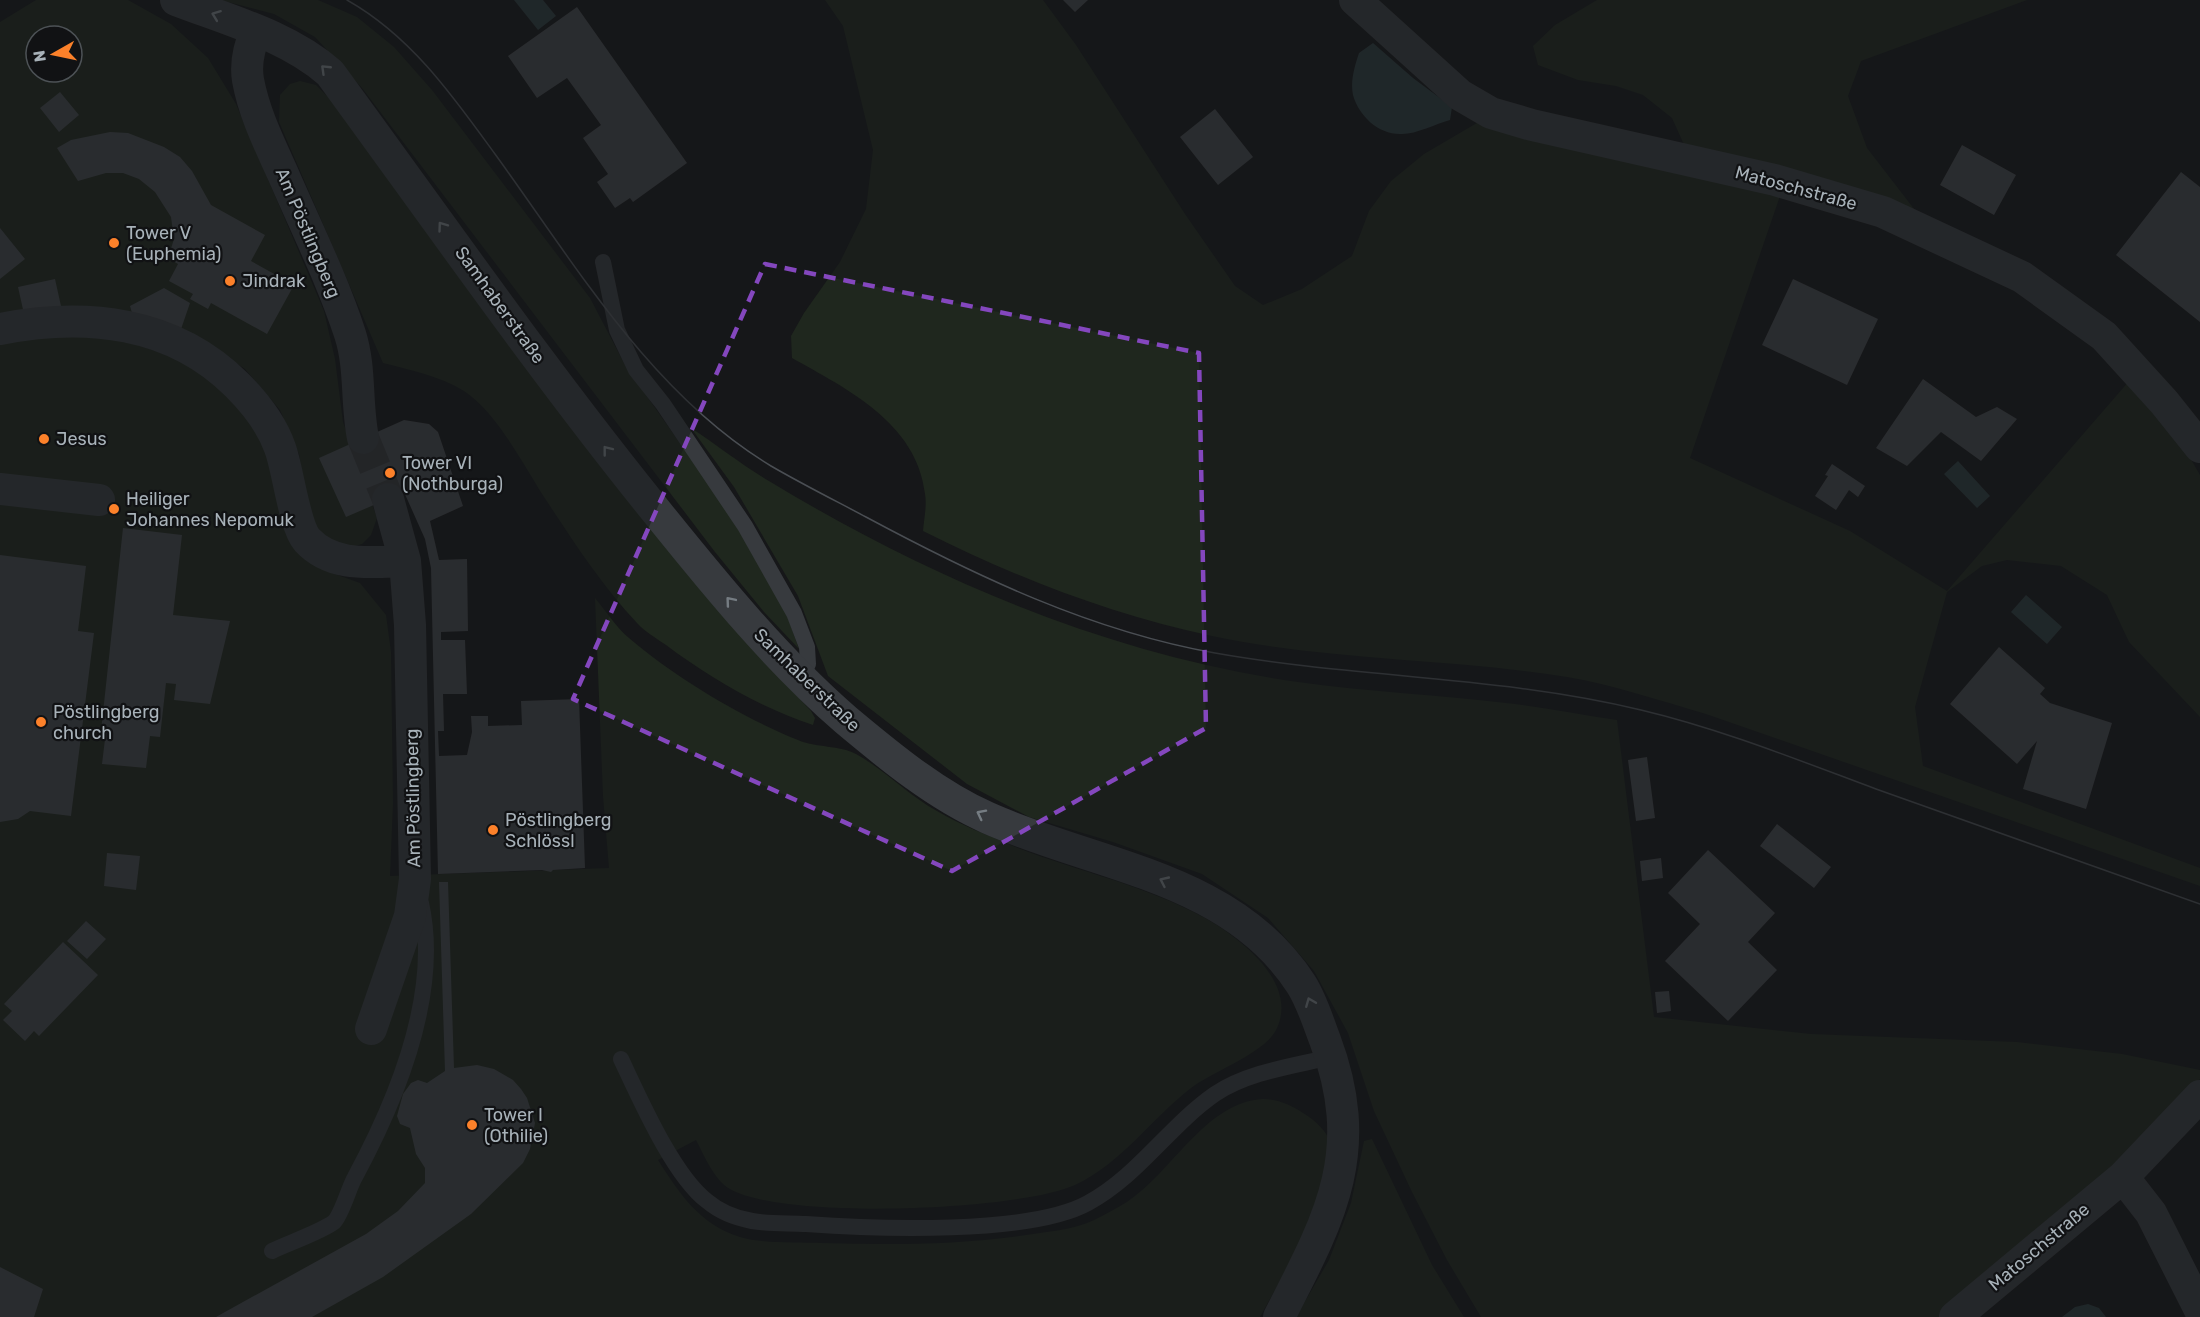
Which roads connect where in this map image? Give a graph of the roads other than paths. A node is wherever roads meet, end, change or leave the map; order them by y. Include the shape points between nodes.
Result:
1 (176, 0) edge
2 (1355, 0) edge
3 (256, 31) junction
4 (603, 262) dead end
5 (0, 329) edge
6 (363, 438) tunnel mouth
7 (2200, 447) edge
8 (0, 489) edge
9 (388, 499) tunnel mouth
10 (99, 500) dead end
11 (405, 561) junction
12 (801, 676) junction
13 (415, 879) junction
14 (371, 1029) dead end
15 (1331, 1057) junction
16 (621, 1059) dead end
17 (2200, 1096) edge
18 (2123, 1177) junction
19 (272, 1251) dead end
20 (2200, 1310) edge
21 (1279, 1317) edge
22 (1955, 1317) edge

3 -> 1 street, Samhaberstraße
2 - 7 street, Matoschstraße via 1460,95 1491,113 1775,180 1883,212 2022,277 2104,336
3 - 6 street, Am Pöstlingberg via 247,54 248,78 261,124 351,337
12 -> 3 street, Samhaberstraße via 745,619 605,449 330,73 313,58
4 - 12 lane via 617,330 636,370 745,526 794,613 807,647 808,664
5 - 11 street via 39,322 108,322 141,329 186,347 219,367 254,402 280,447 306,539 327,556 357,563
8 - 10 street
9 - 11 street, Am Pöstlingberg
11 - 13 street, Am Pöstlingberg
15 -> 12 street, Samhaberstraße via 1305,990 1283,958 1249,925 1155,876 984,817 896,760
13 - 14 street, Am Pöstlingberg via 410,915
13 - 19 lane via 423,915 424,964 419,1011 395,1095 334,1221
15 - 16 lane via 1242,1081 1215,1094 1113,1188 1063,1214 962,1225 850,1227 753,1221 725,1214 706,1201 689,1183
15 - 21 street, Samhaberstraße via 1344,1116 1344,1155 1336,1197
17 - 18 street, Matoschstraße
18 - 20 street via 2151,1213
18 - 22 street, Matoschstraße

